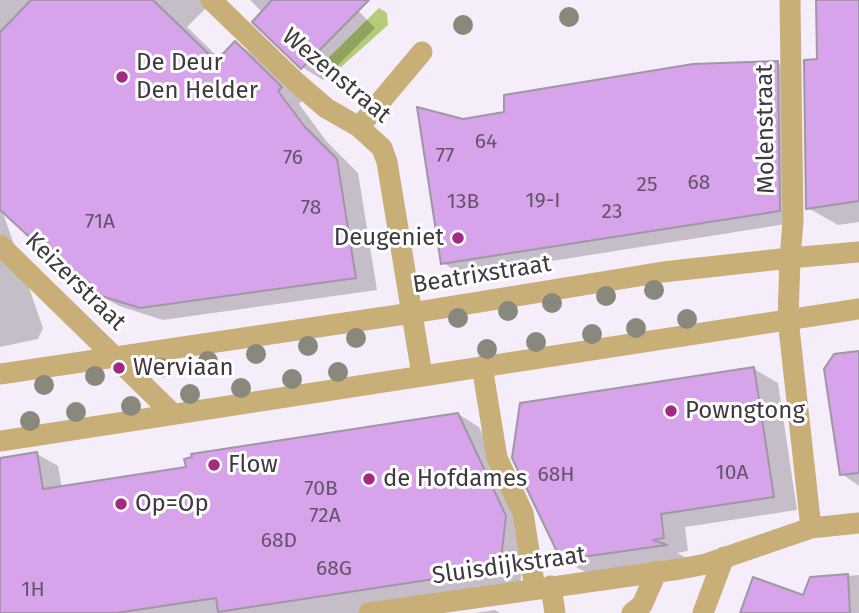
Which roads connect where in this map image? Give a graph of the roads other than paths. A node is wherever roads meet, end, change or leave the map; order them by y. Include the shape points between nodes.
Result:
1 (211, 0) edge
2 (790, 0) edge
3 (422, 52) dead end
4 (359, 127) junction
5 (0, 245) edge
6 (859, 252) edge
7 (790, 258) junction
8 (859, 309) edge
9 (412, 313) junction
10 (788, 319) junction
11 (114, 356) junction
12 (482, 366) junction
13 (0, 373) edge
14 (422, 375) junction
15 (173, 414) junction
16 (0, 441) edge
17 (859, 523) edge
18 (811, 527) junction
19 (724, 557) junction
20 (657, 571) junction
21 (543, 587) junction
22 (639, 611) edge
23 (369, 613) edge
24 (555, 613) edge
25 (703, 613) edge

1 - 4 street, Wezenstraat via 326,108
2 - 7 street, Molenstraat
3 - 4 street
4 - 9 street, Wezenstraat via 382,148 387,162
5 - 11 street, Keizerstraat
6 - 7 street, Beatrixstraat
7 - 9 street, Beatrixstraat via 663,272
7 - 10 street
8 - 10 street
9 - 11 street, Beatrixstraat
9 - 14 street, Wezenstraat
10 - 12 street
10 - 18 street
11 - 13 street, Beatrixstraat
11 - 15 street
12 - 14 street
12 - 21 street via 497,458 523,513
14 - 15 street
15 - 16 street
17 - 18 street, Sluisdijkstraat
18 - 19 street, Sluisdijkstraat
19 - 20 street, Sluisdijkstraat
19 - 25 street
20 - 21 street, Sluisdijkstraat
20 - 22 street
21 - 23 street, Sluisdijkstraat
21 - 24 street

